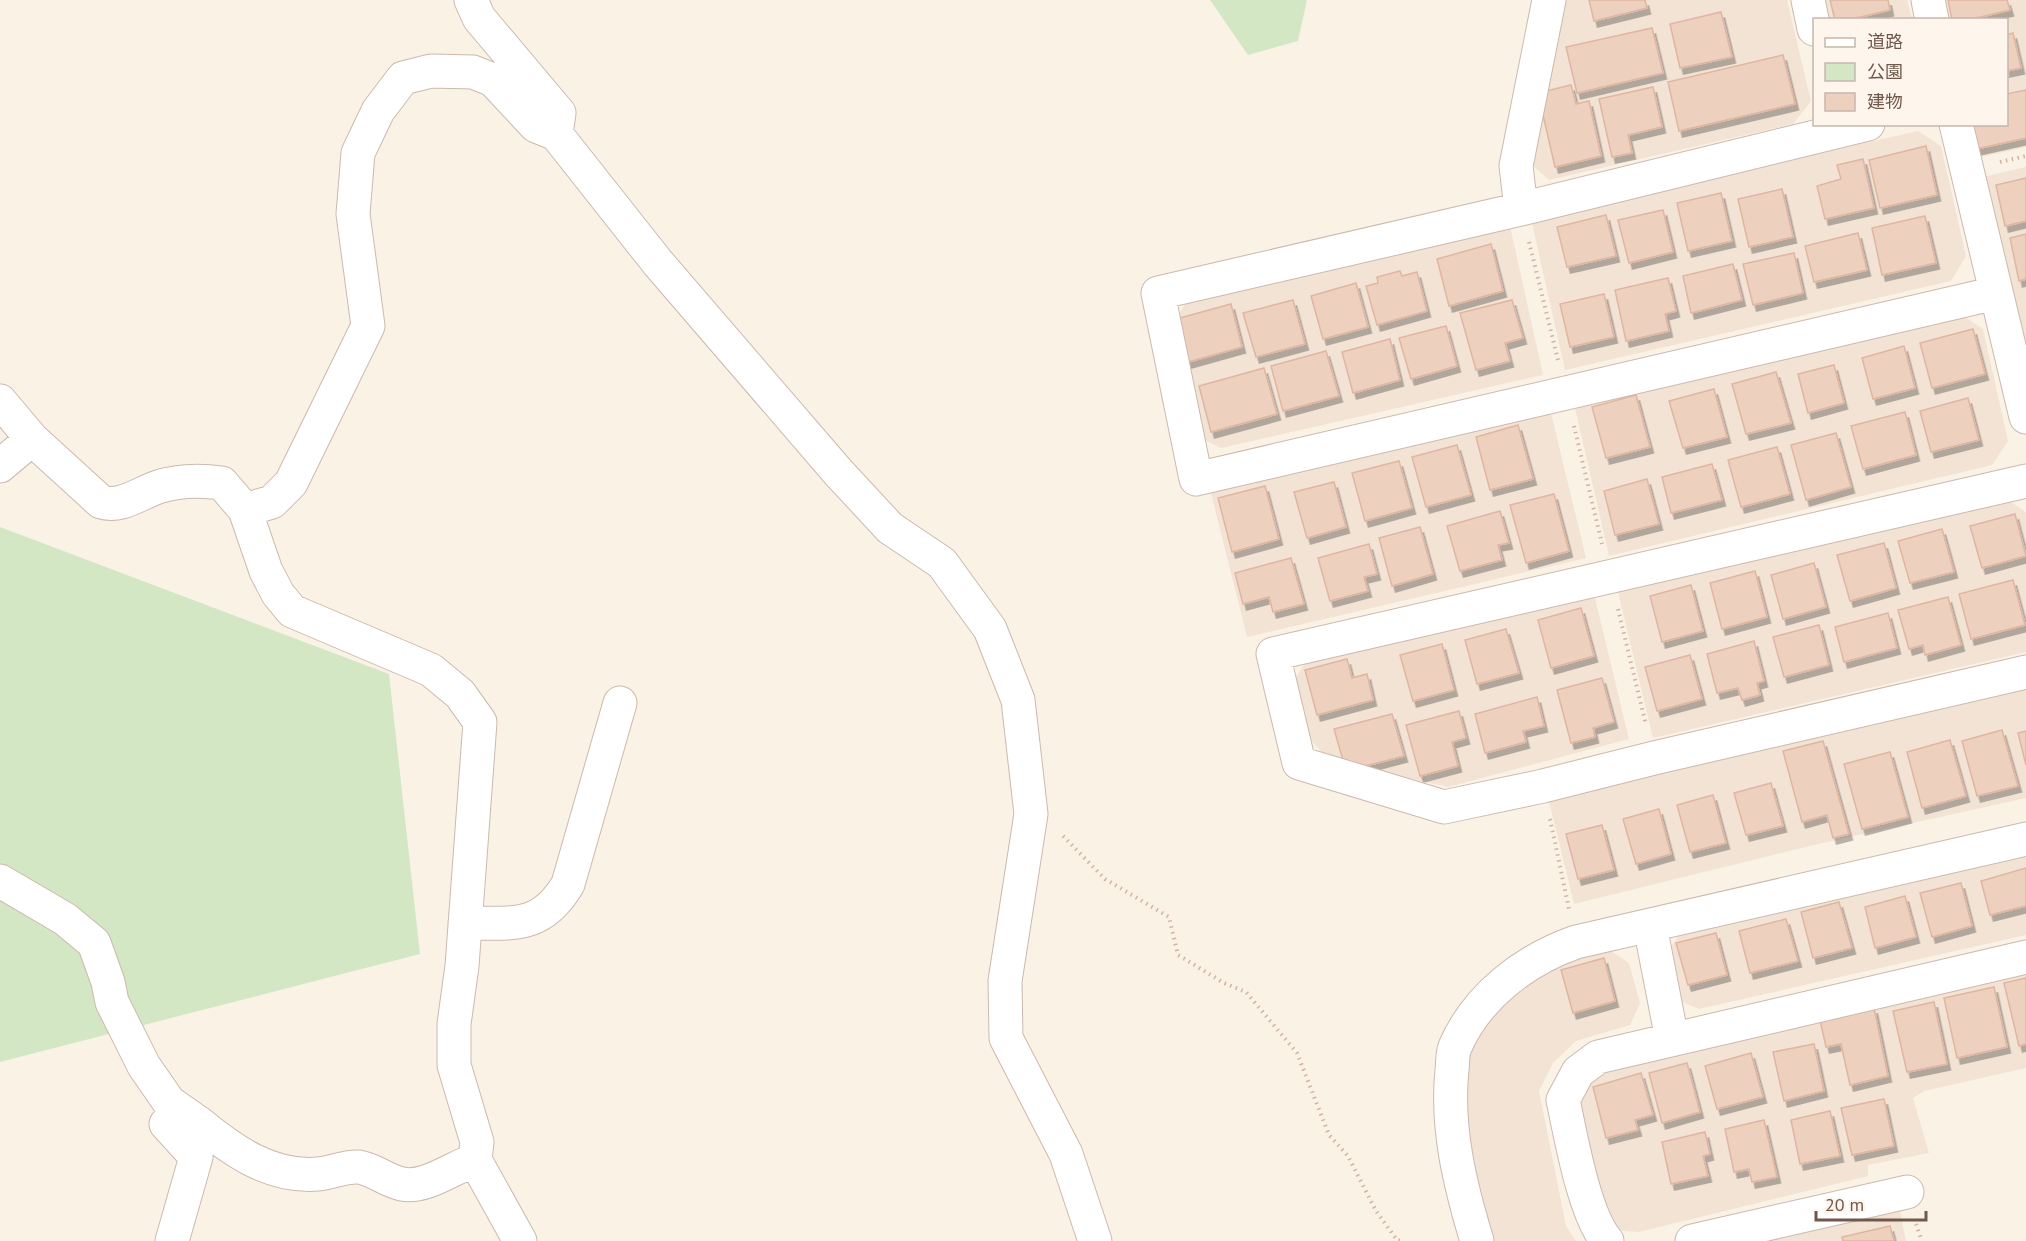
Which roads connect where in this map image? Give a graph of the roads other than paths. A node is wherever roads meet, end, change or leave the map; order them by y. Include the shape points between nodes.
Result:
1 (471, 0) edge
2 (1550, 0) edge
3 (1808, 0) edge
4 (1928, 0) edge
5 (1932, 18) edge
6 (1813, 21) edge
7 (1847, 126) edge
8 (1956, 126) edge
9 (556, 134) junction
10 (1521, 209) junction
11 (1996, 293) junction
12 (0, 400) edge
13 (2026, 417) edge
14 (32, 439) junction
15 (0, 466) edge
16 (2026, 481) edge
17 (245, 510) junction
18 (2026, 672) edge
19 (620, 703) dead end
20 (2026, 838) edge
21 (0, 881) edge
22 (465, 923) junction
23 (1650, 926) junction
24 (2026, 957) edge
25 (1672, 1040) junction
26 (199, 1123) junction
27 (475, 1160) junction
28 (1906, 1192) dead end
29 (172, 1241) edge
30 (520, 1241) edge
31 (1095, 1241) edge
32 (1476, 1241) edge
33 (1607, 1241) edge
34 (1692, 1241) edge

1 - 9 street via 479,18 559,113
2 - 10 street via 1516,166
3 - 6 street
4 - 5 street
7 - 10 street
8 - 11 street
9 - 17 street via 536,126 493,80 473,72 431,71 403,78 378,111 358,153 353,214 369,326 291,483 272,502
9 - 31 street via 658,262 838,472 890,528 942,563 990,629 1018,700 1030,814 1005,981 1006,1038 1066,1154
10 - 11 street via 1158,293 1196,479
11 - 13 street
12 - 14 street
14 - 15 street
14 - 17 street via 101,502 113,506 159,487 193,480 222,483
16 - 18 street via 1273,654 1299,763 1444,807
17 - 22 street via 266,571 292,611 431,670 460,694 480,722
19 - 22 street via 568,884 559,899 540,917 514,923
20 - 23 street
21 - 26 street via 65,919 94,944 112,1002 144,1066 169,1102
22 - 27 street via 454,1024 454,1065 477,1142
23 - 25 street
23 - 32 street via 1576,942 1546,953 1514,972 1478,1010 1454,1049 1449,1099 1454,1147
24 - 25 street
25 - 33 street via 1598,1057 1578,1072 1563,1100 1598,1231
26 - 27 street via 231,1149 268,1168 297,1174 358,1167 403,1184 420,1183
26 - 29 street via 166,1124 196,1157
27 - 30 street
28 - 34 street

